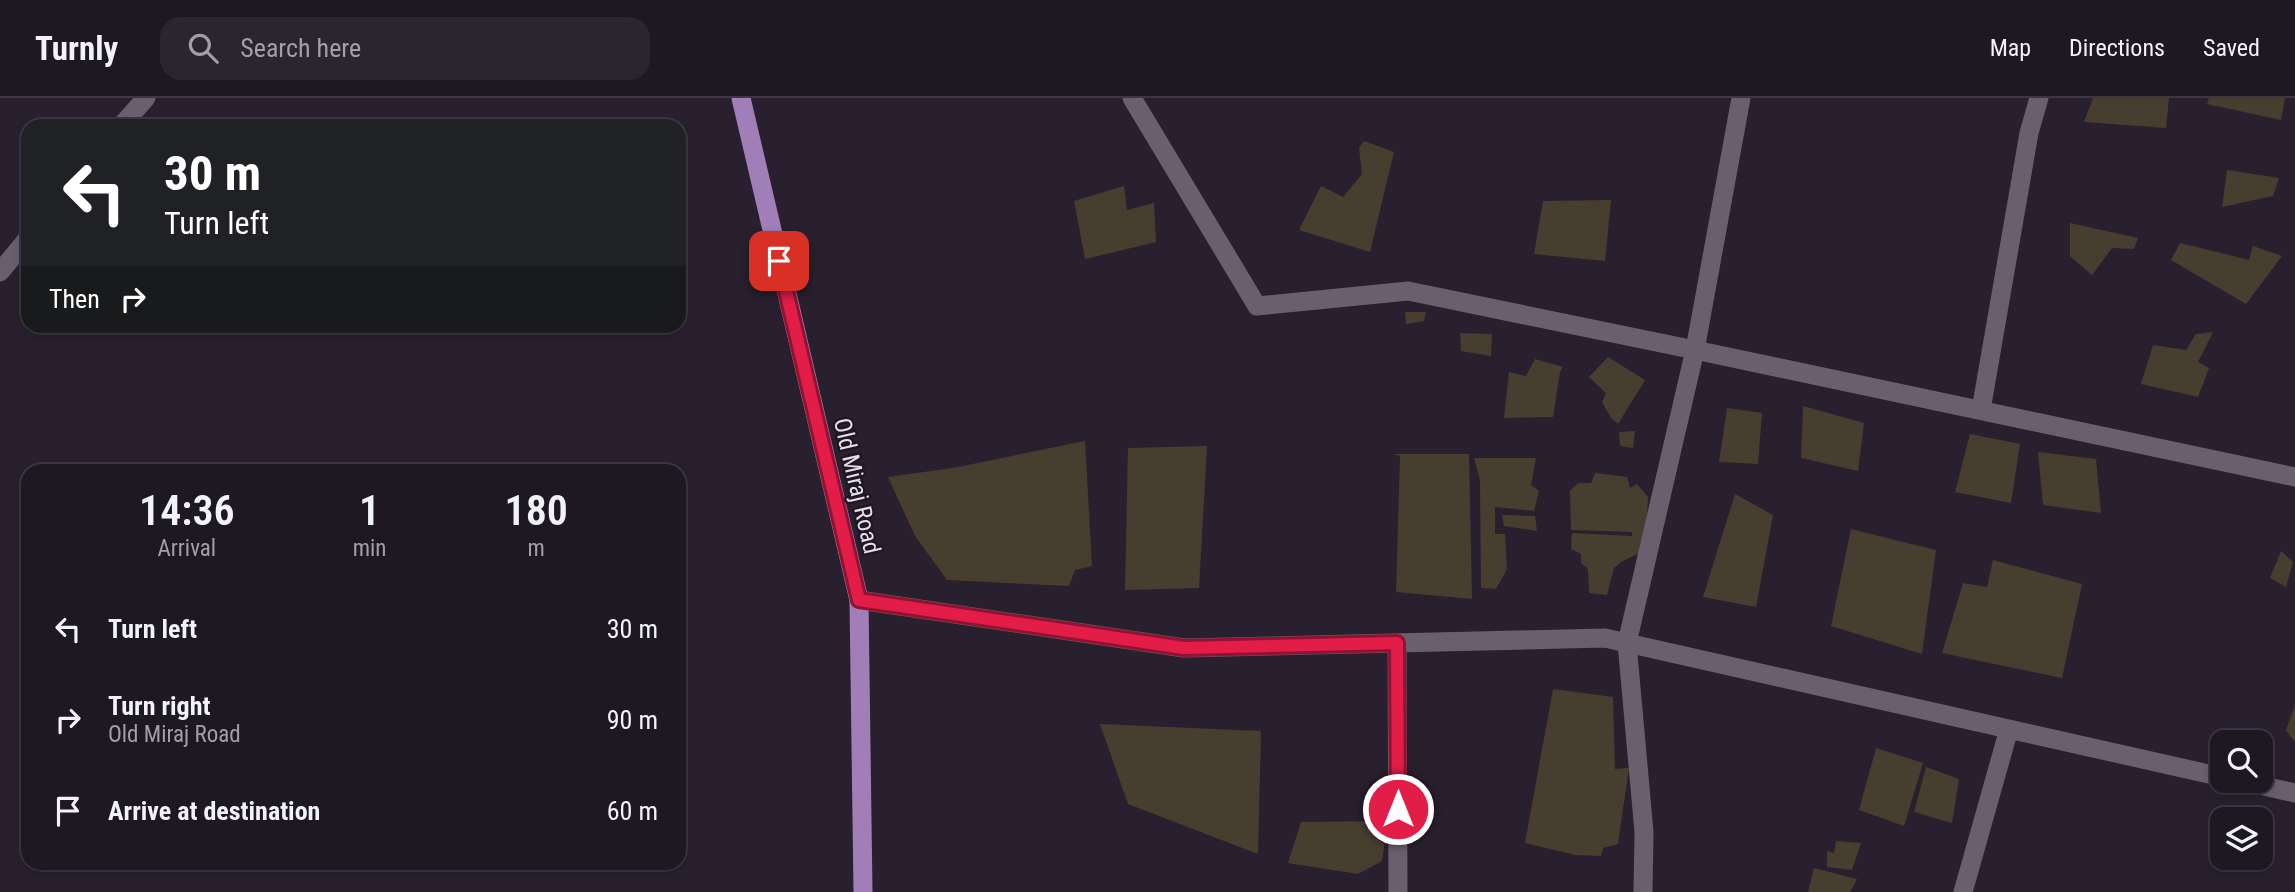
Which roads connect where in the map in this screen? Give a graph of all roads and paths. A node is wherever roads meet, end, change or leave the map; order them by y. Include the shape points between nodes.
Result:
1 (146, 98) edge
2 (741, 98) edge
3 (1132, 98) edge
4 (1741, 98) edge
5 (2039, 98) edge
6 (127, 119) edge
7 (21, 246) edge
8 (0, 272) edge
9 (1695, 350) junction
10 (1981, 410) junction
11 (2295, 477) edge
12 (859, 600) junction
13 (1397, 643) junction
14 (1627, 643) junction
15 (2009, 729) junction
16 (2210, 774) edge
17 (2273, 788) edge
18 (2295, 793) edge
19 (863, 892) edge
20 (1398, 892) edge
21 (1643, 892) edge
22 (1963, 892) edge

1 - 6 street
2 - 12 main road, Old Miraj Road
3 - 9 street via 1257,306 1408,291
4 - 9 street
5 - 10 street
7 - 8 street
9 - 10 street
9 - 14 street
10 - 11 street
12 - 13 street via 1184,648
12 - 19 main road, Old Miraj Road
13 - 14 street via 1605,638
13 - 20 street
14 - 15 street
14 - 21 street via 1644,832
15 - 16 street
15 - 22 street
17 - 18 street

